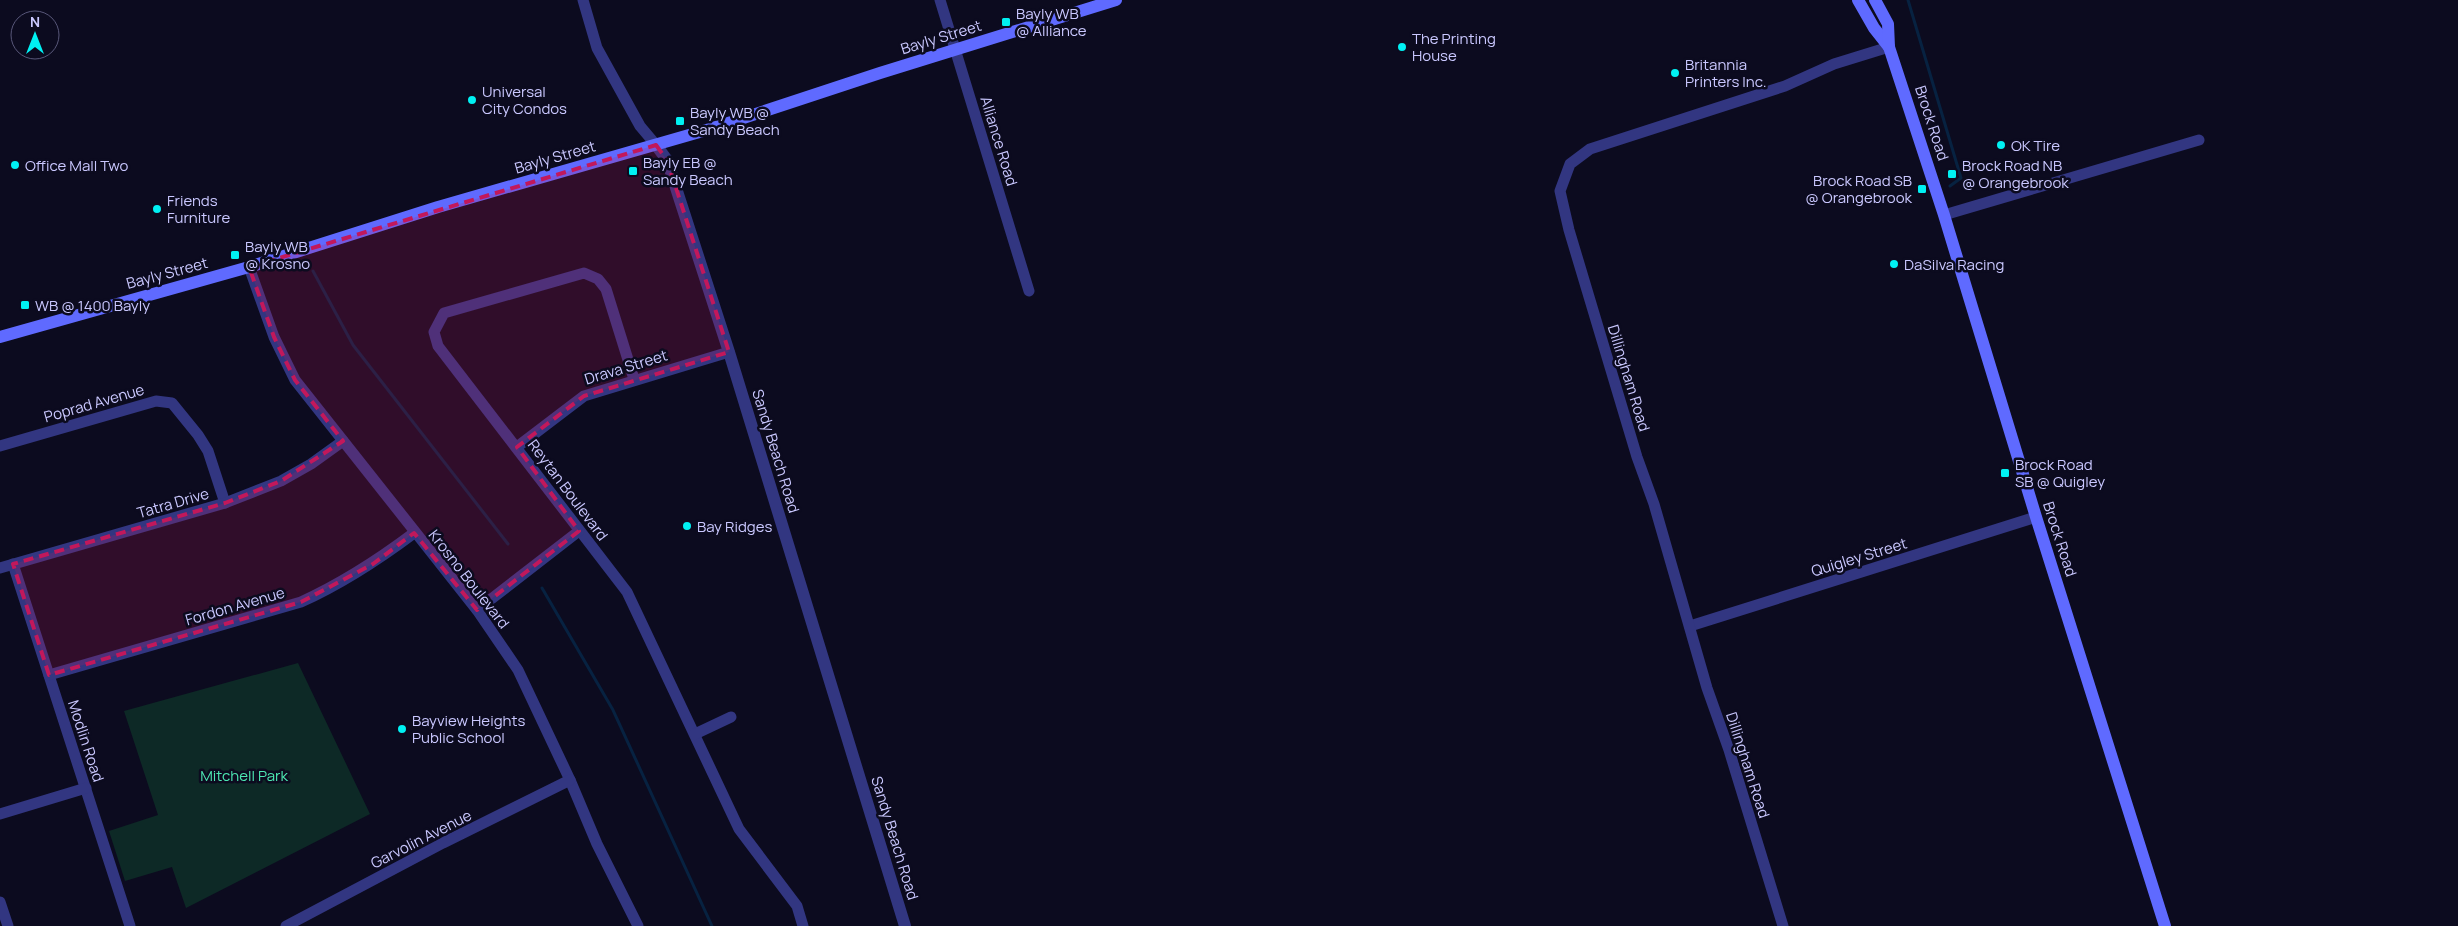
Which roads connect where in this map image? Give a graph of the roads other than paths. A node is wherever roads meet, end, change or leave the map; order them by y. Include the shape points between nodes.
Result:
1 (583, 0) edge
2 (940, 0) edge
3 (1116, 0) edge
4 (1858, 0) edge
5 (1875, 0) edge
6 (1889, 47) junction
7 (956, 50) junction
8 (2199, 140) dead end
9 (656, 145) junction
10 (1944, 215) junction
11 (249, 267) junction
12 (1029, 291) dead end
13 (0, 337) edge
14 (729, 352) junction
15 (634, 380) junction
16 (343, 441) junction
17 (0, 446) edge
18 (517, 447) junction
19 (225, 503) junction
20 (2036, 517) junction
21 (579, 531) junction
22 (414, 533) junction
23 (13, 564) junction
24 (0, 568) edge
25 (477, 610) junction
26 (1690, 626) junction
27 (49, 675) junction
28 (731, 717) dead end
29 (695, 734) junction
30 (570, 780) junction
31 (86, 788) junction
32 (0, 814) edge
33 (0, 902) edge
34 (8, 926) edge
35 (130, 926) edge
36 (286, 926) edge
37 (638, 926) edge
38 (803, 926) edge
39 (905, 926) edge
40 (1783, 926) edge
41 (2165, 926) edge

1 - 9 street, Sandy Beach Road via 598,48 640,126
2 - 7 street, Alliance Road
3 - 7 main road, Bayly Street
4 - 6 main road, Brock Road
5 - 6 main road, Brock Road via 1888,24
6 - 10 main road, Brock Road
6 - 26 street, Dillingham Road via 1834,64 1785,86 1590,150 1570,164 1560,190 1568,230
7 - 9 main road, Bayly Street
7 - 12 street, Alliance Road
8 - 10 street
9 - 11 main road, Bayly Street via 438,207
9 - 14 street, Sandy Beach Road via 667,160
10 - 20 main road, Brock Road
11 - 13 main road, Bayly Street
11 - 16 street, Krosno Boulevard via 274,337 295,380
14 - 15 street, Drava Street
14 - 39 street, Sandy Beach Road
15 - 18 street, Drava Street via 584,396
15 - 18 street, Reytan Boulevard via 606,289 598,279 584,274 444,313 434,332 438,346
16 - 19 street, Tatra Drive via 281,481
16 - 22 street, Krosno Boulevard
17 - 19 street, Poprad Avenue via 156,401 172,403 208,451
18 - 21 street, Reytan Boulevard
19 - 23 street, Tatra Drive
20 - 26 street, Quigley Street
20 - 41 main road, Brock Road
21 - 25 street
21 - 29 street, Reytan Boulevard via 627,592
22 - 25 street, Krosno Boulevard
22 - 27 street, Fordon Avenue via 373,564 335,587 301,602
23 - 24 street, Tatra Drive
23 - 27 street, Modlin Road
25 - 30 street, Krosno Boulevard via 518,670
26 - 40 street, Dillingham Road
27 - 31 street, Modlin Road
28 - 29 street
29 - 38 street, Reytan Boulevard via 739,830 797,906
30 - 36 street, Garvolin Avenue
30 - 37 street, Krosno Boulevard
31 - 32 street
31 - 35 street, Modlin Road
33 - 34 street

